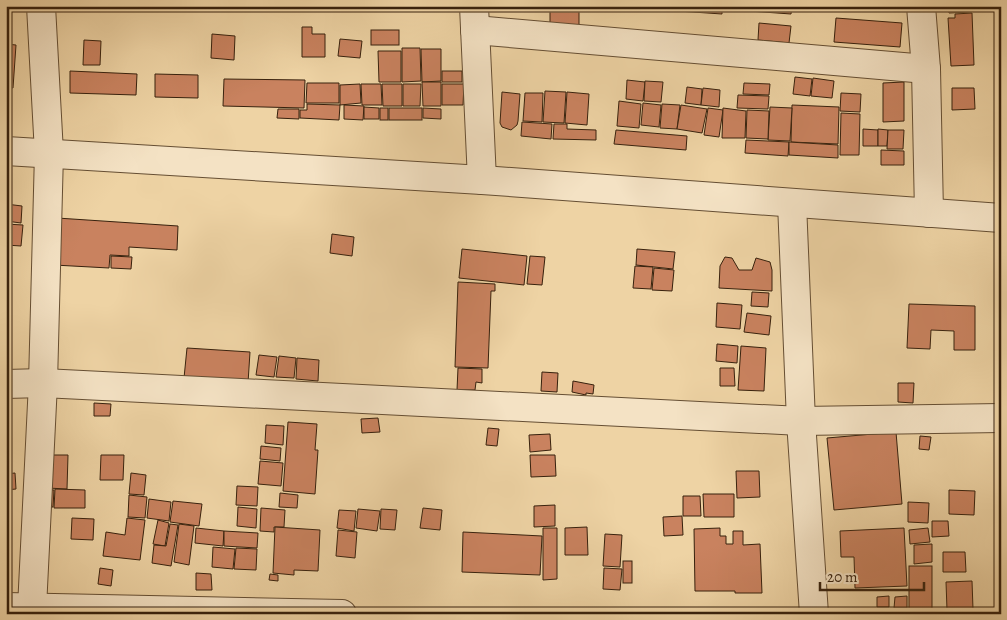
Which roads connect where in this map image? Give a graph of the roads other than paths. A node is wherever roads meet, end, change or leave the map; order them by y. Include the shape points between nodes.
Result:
1 (42, 6) edge
2 (921, 6) edge
3 (474, 18) edge
4 (926, 69) junction
5 (6, 151) edge
6 (49, 154) junction
7 (482, 180) junction
8 (792, 203) junction
9 (929, 213) junction
10 (1001, 218) edge
11 (43, 383) junction
12 (6, 384) edge
13 (1001, 418) edge
14 (801, 421) junction
15 (19, 608) edge
16 (342, 614) edge
17 (814, 614) edge

1 - 6 street
2 - 4 street
3 - 4 street
3 - 7 street
4 - 9 street
5 - 6 street
6 - 7 street
6 - 11 street
7 - 8 street
8 - 9 street
8 - 14 street
9 - 10 street
11 - 12 street
11 - 14 street
11 - 15 street
13 - 14 street
14 - 17 street
15 - 16 street

